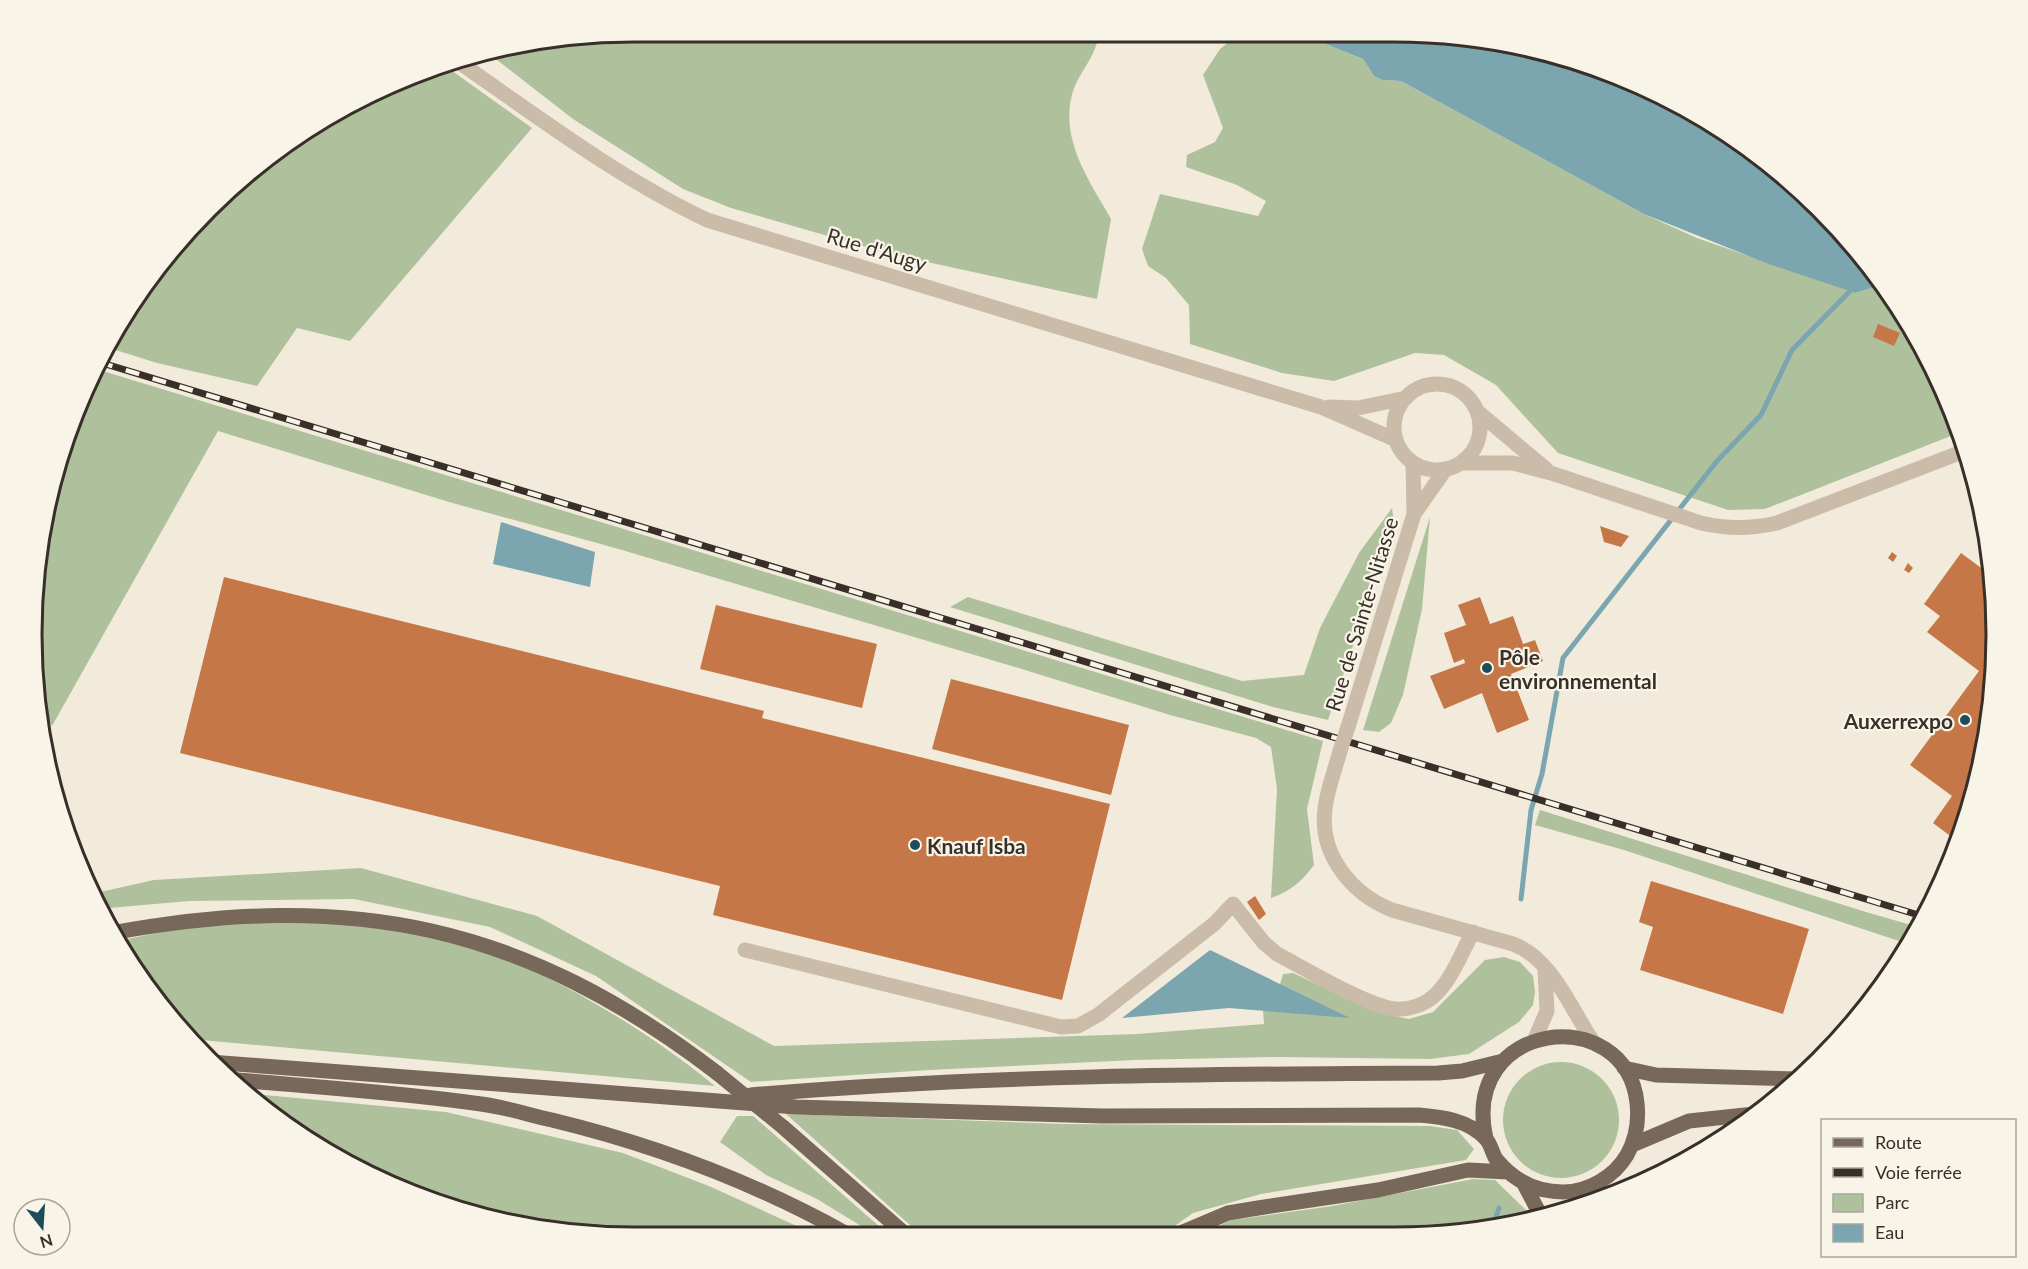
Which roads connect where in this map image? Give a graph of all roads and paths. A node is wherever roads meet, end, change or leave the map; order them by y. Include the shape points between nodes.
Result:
1 (465, 67) edge
2 (1406, 398) junction
3 (1321, 407) junction
4 (1477, 411) junction
5 (1396, 440) junction
6 (1958, 454) edge
7 (1413, 463) junction
8 (1462, 463) junction
9 (1445, 470) junction
10 (1551, 473) junction
11 (1414, 514) junction
12 (121, 931) edge
13 (1473, 932) junction
14 (745, 950) dead end
15 (1545, 970) junction
16 (1533, 1041) junction
17 (1594, 1043) junction
18 (1503, 1061) junction
19 (227, 1063) edge
20 (1624, 1068) junction
21 (1785, 1079) edge
22 (244, 1080) edge
23 (718, 1099) junction
24 (1739, 1116) edge
25 (1486, 1139) junction
26 (1632, 1145) junction
27 (1508, 1172) junction
28 (1604, 1179) junction
29 (1524, 1184) junction
30 (1598, 1191) edge
31 (1537, 1209) edge
32 (835, 1227) edge
33 (897, 1227) edge
34 (1195, 1227) edge

1 - 3 street, Rue d'Augy via 615,171 707,220
2 - 3 street, Rue d'Augy via 1358,408
2 - 4 street via 1418,389 1445,385 1458,390
2 - 5 street via 1396,418
3 - 5 street, Rue d'Augy
4 - 8 street via 1479,440
4 - 10 street
5 - 7 street
6 - 10 street via 1777,523 1749,529 1723,528 1673,515
7 - 9 street
7 - 11 street, Rue de Sainte-Nitasse
8 - 9 street
8 - 10 street via 1513,464
9 - 11 street, Rue de Sainte-Nitasse
11 - 13 street, Rue de Sainte-Nitasse, bridge via 1348,727 1324,822 1334,856 1348,882 1375,904
12 - 33 main road, bridge via 196,919 312,914 440,932 494,948 584,986 634,1014 717,1073
13 - 14 street via 1445,984 1433,997 1419,1005 1394,1009 1376,1004 1277,954 1233,904 1214,924 1098,1015 1078,1026 1060,1027
13 - 15 street via 1524,948
15 - 16 street via 1547,1011
15 - 17 street via 1556,981
16 - 17 main road via 1554,1036
16 - 18 main road
17 - 20 main road
18 - 23 main road via 1438,1073 1090,1076 884,1085
18 - 25 main road via 1486,1090
19 - 23 main road
20 - 21 main road via 1656,1075
20 - 26 main road via 1636,1092 1639,1119
22 - 32 main road via 483,1104 580,1127 706,1167
23 - 25 main road via 796,1107 1102,1116 1419,1115 1462,1123
24 - 26 main road via 1689,1121
25 - 27 main road
26 - 28 main road via 1616,1170
27 - 29 main road
27 - 34 main road via 1468,1170 1378,1190 1228,1213
28 - 29 main road via 1565,1192 1544,1191
28 - 30 main road
29 - 31 main road

